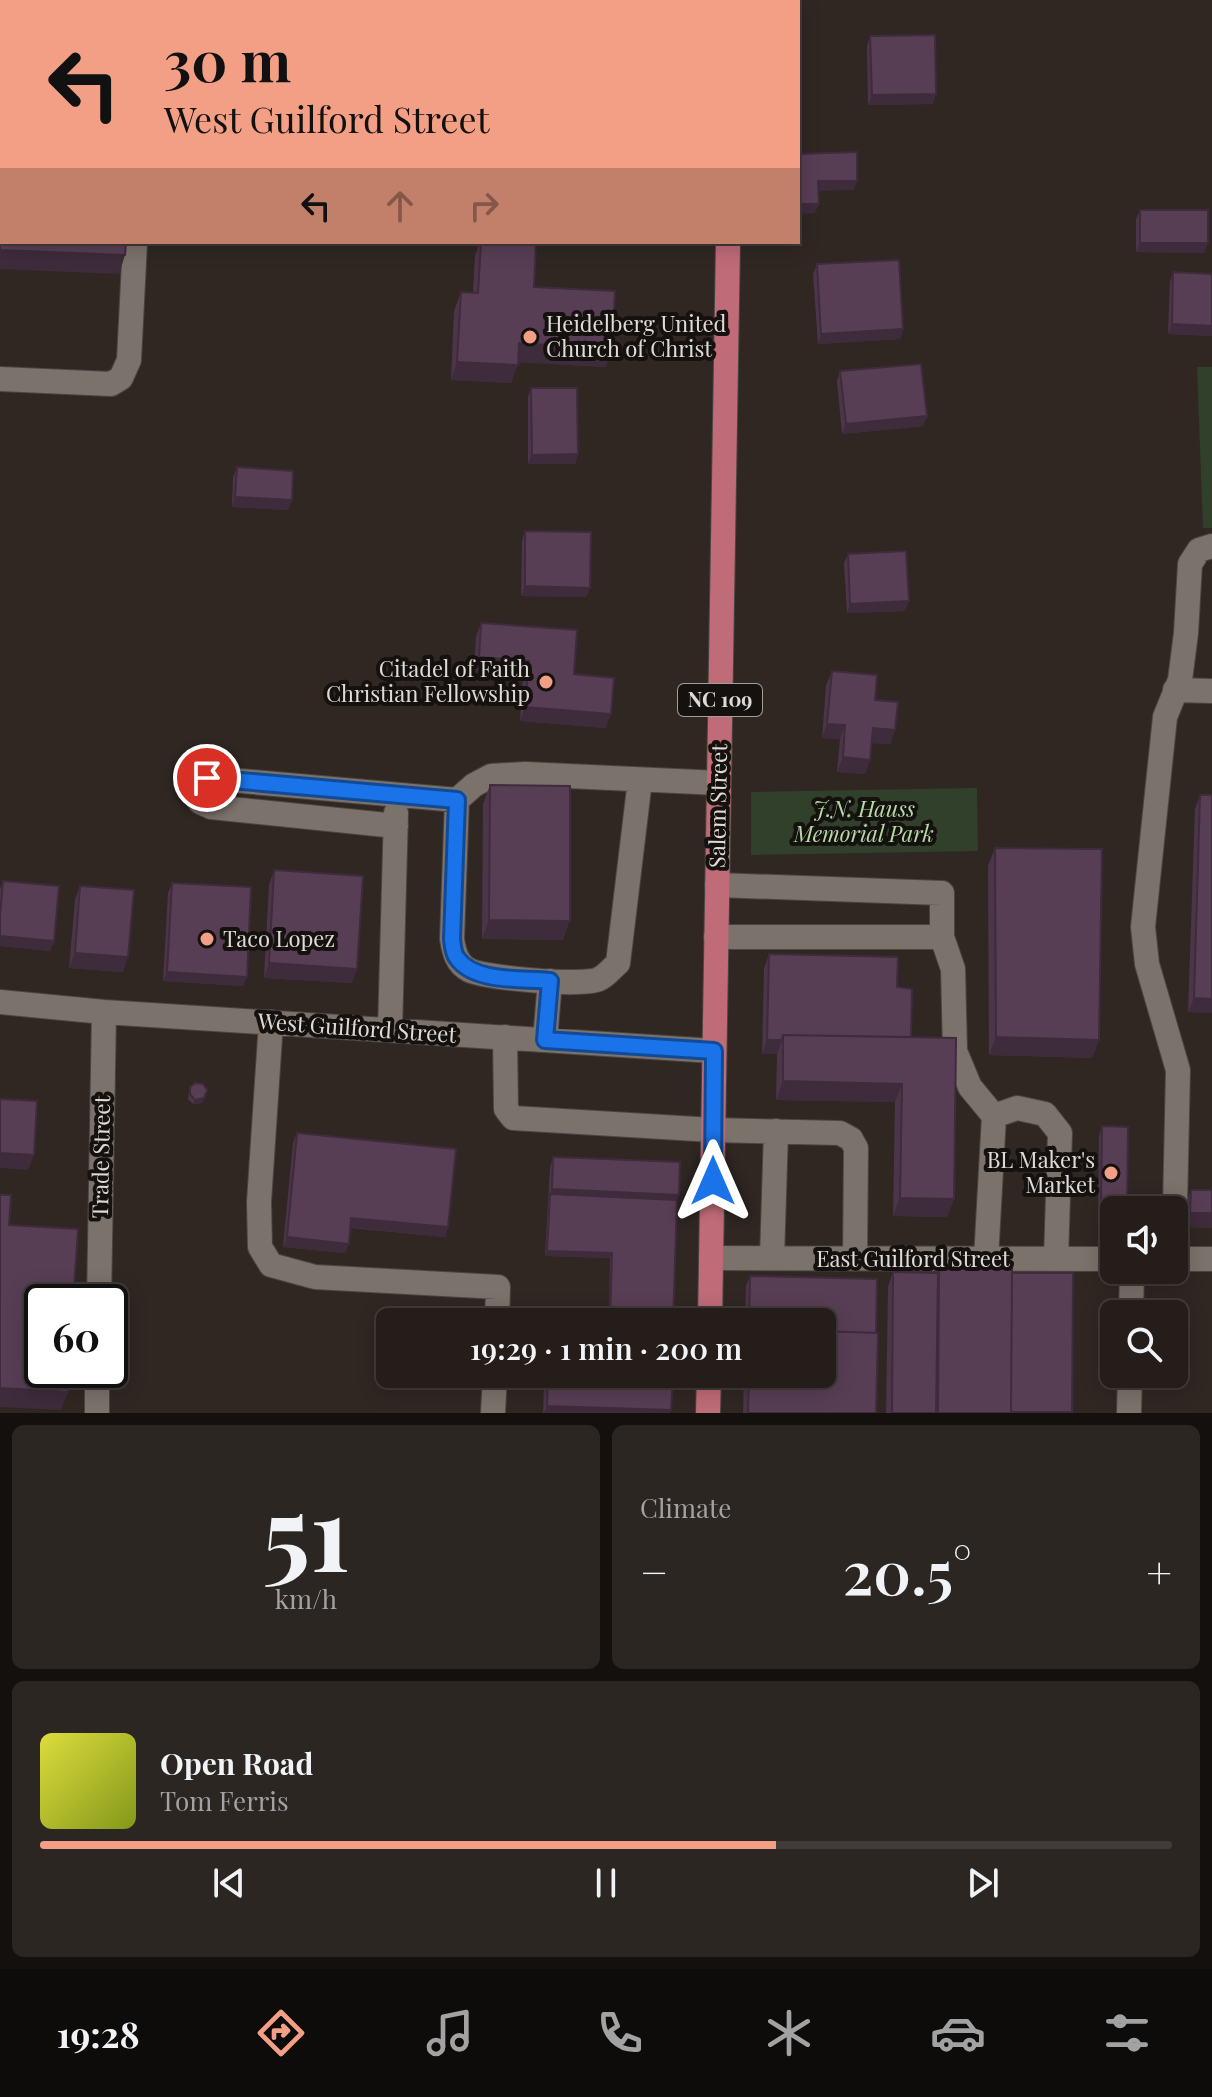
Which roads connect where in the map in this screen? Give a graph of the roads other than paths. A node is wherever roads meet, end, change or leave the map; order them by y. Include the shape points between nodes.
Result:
1 (135, 244) edge
2 (728, 244) edge
3 (0, 379) edge
4 (1212, 546) edge
5 (1175, 690) junction
6 (1212, 691) edge
7 (640, 780) junction
8 (719, 783) junction
9 (398, 793) junction
10 (457, 800) junction
11 (396, 826) junction
12 (717, 885) junction
13 (716, 937) junction
14 (942, 937) junction
15 (550, 981) junction
16 (0, 1002) edge
17 (104, 1012) junction
18 (271, 1022) junction
19 (390, 1030) junction
20 (505, 1037) junction
21 (545, 1040) junction
22 (714, 1051) junction
23 (994, 1116) junction
24 (713, 1130) junction
25 (776, 1131) junction
26 (1175, 1196) edge
27 (711, 1258) junction
28 (772, 1258) junction
29 (855, 1259) junction
30 (986, 1259) junction
31 (1056, 1259) junction
32 (1100, 1259) edge
33 (1188, 1259) edge
34 (1212, 1259) edge
35 (99, 1284) edge
36 (497, 1308) edge
37 (710, 1308) edge
38 (97, 1388) edge
39 (494, 1388) edge
40 (709, 1388) edge
41 (1130, 1388) edge
42 (97, 1413) edge
43 (493, 1413) edge
44 (708, 1413) edge
45 (1129, 1413) edge

1 - 3 street via 129,360 121,378 111,384
2 - 8 main road, Salem Street / NC 109
4 - 5 street via 1199,550 1190,564 1186,633
5 - 6 street
5 - 26 street via 1165,717 1143,927 1147,964 1178,1070
7 - 8 street
7 - 10 street via 491,776
7 - 15 street via 618,963 598,980
8 - 12 main road, Salem Street / NC 109
9 - 10 street
9 - 11 street
9 - 11 street via 207,778 197,787 200,802 211,807
10 - 15 street via 455,956 469,970 491,976
11 - 19 street
12 - 13 main road, Salem Street / NC 109
12 - 14 street via 942,893
13 - 14 street
13 - 22 main road, Salem Street / NC 109
14 - 23 street via 953,969 955,1051 970,1087
15 - 21 street
16 - 17 street, West Guilford Street
17 - 18 street, West Guilford Street
17 - 35 street, Trade Street
18 - 19 street, West Guilford Street
18 - 36 street via 259,1202 260,1247 271,1265 315,1277 498,1287
19 - 20 street, West Guilford Street
20 - 21 street, West Guilford Street
20 - 24 street via 506,1109 513,1118
21 - 22 street, West Guilford Street
22 - 24 main road, Salem Street / NC 109
23 - 30 street
23 - 31 street via 1017,1108 1045,1114 1060,1133
24 - 25 street
24 - 27 main road, Salem Street / NC 109
25 - 28 street
25 - 29 street via 840,1133 851,1139 856,1148
27 - 28 street, East Guilford Street
27 - 37 main road, Salem Street / NC 109
28 - 29 street, East Guilford Street
29 - 30 street, East Guilford Street
30 - 31 street, East Guilford Street
31 - 32 street, East Guilford Street
33 - 34 street
38 - 42 street
39 - 43 street
40 - 44 main road
41 - 45 street

